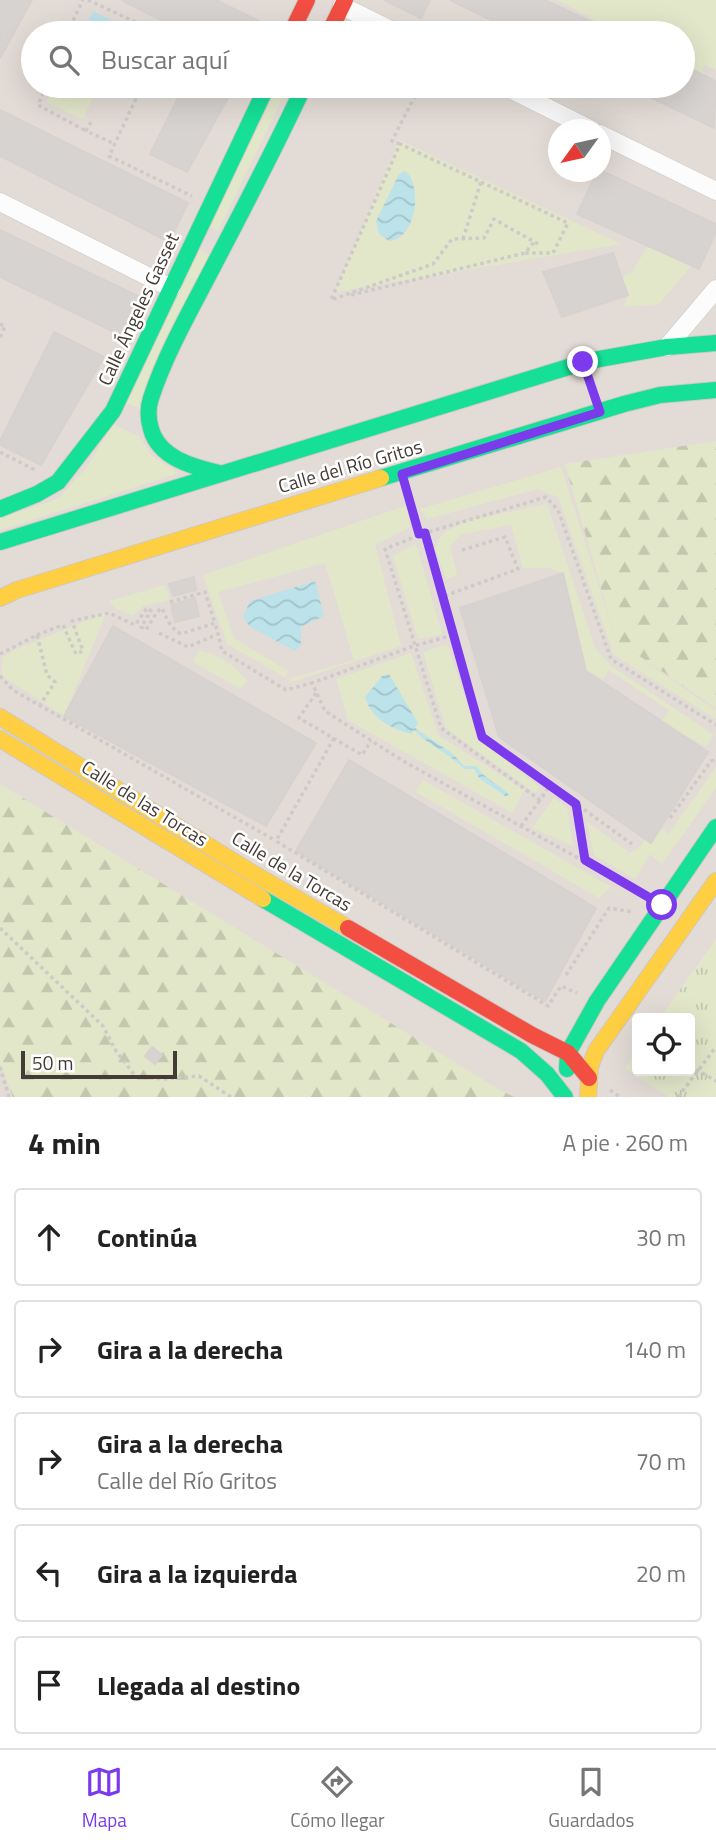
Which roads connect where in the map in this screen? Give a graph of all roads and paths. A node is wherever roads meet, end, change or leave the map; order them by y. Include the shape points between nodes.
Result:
1 (82, 0) edge
2 (88, 0) edge
3 (307, 0) edge
4 (344, 3) edge
5 (72, 21) edge
6 (133, 21) edge
7 (297, 21) edge
8 (335, 21) edge
9 (376, 21) edge
10 (41, 98) edge
11 (136, 98) edge
12 (261, 98) edge
13 (298, 98) edge
14 (414, 98) edge
15 (528, 98) edge
16 (570, 119) edge
17 (91, 122) dead end
18 (86, 131) junction
19 (611, 139) edge
20 (115, 144) junction
21 (400, 144) junction
22 (481, 181) junction
23 (716, 191) edge
24 (0, 202) edge
25 (211, 204) junction
26 (463, 239) junction
27 (525, 253) junction
28 (171, 288) junction
29 (716, 289) edge
30 (331, 300) junction
31 (0, 324) edge
32 (0, 338) edge
33 (716, 343) edge
34 (667, 347) junction
35 (716, 390) edge
36 (0, 452) edge
37 (223, 473) junction
38 (402, 474) junction
39 (58, 482) junction
40 (0, 509) edge
41 (425, 533) junction
42 (419, 534) junction
43 (0, 542) edge
44 (462, 550) dead end
45 (442, 597) junction
46 (0, 598) edge
47 (170, 602) dead end
48 (215, 623) junction
49 (159, 633) dead end
50 (218, 634) junction
51 (37, 635) junction
52 (453, 635) junction
53 (414, 646) junction
54 (0, 654) edge
55 (0, 676) edge
56 (312, 683) junction
57 (316, 693) junction
58 (40, 705) junction
59 (0, 718) edge
60 (716, 725) edge
61 (334, 738) junction
62 (0, 739) edge
63 (371, 741) junction
64 (716, 760) edge
65 (550, 785) junction
66 (540, 800) junction
67 (576, 804) junction
68 (670, 818) dead end
69 (521, 826) junction
70 (716, 827) edge
71 (276, 841) junction
72 (632, 844) dead end
73 (585, 860) junction
74 (716, 881) edge
75 (662, 905) junction
76 (651, 920) junction
77 (0, 928) edge
78 (566, 975) dead end
79 (561, 986) dead end
80 (716, 1047) edge
81 (596, 1051) junction
82 (571, 1061) junction
83 (535, 1062) junction
84 (0, 1067) edge
85 (697, 1071) junction
86 (589, 1078) junction
87 (716, 1081) edge
88 (609, 1090) dead end
89 (9, 1097) edge
90 (231, 1097) edge
91 (568, 1097) edge
92 (588, 1097) edge
93 (620, 1097) edge
94 (678, 1097) edge

1 - 5 path
2 - 6 path
3 - 7 street
4 - 8 street
4 - 9 street
10 - 18 path via 38,105
11 - 20 path
12 - 25 street, Calle Ángeles Gasset
13 - 37 street via 181,328 150,400 154,435 167,454 182,464
14 - 21 path via 392,141
15 - 16 street
17 - 18 path
18 - 20 path
19 - 23 street
20 - 25 path via 109,156
21 - 22 path
21 - 30 path
22 - 26 path
22 - 27 path via 568,223 553,253
24 - 28 street
25 - 28 street, Calle Ángeles Gasset
26 - 27 path via 484,238 494,219 536,242
26 - 30 path via 452,239 433,264
27 - 30 path
28 - 39 street, Calle Ángeles Gasset via 113,411
29 - 34 street
31 - 32 path via 5,326
33 - 34 street, Calle del Río Gritos
34 - 37 street, Calle del Río Gritos via 583,362
35 - 38 street, Calle del Río Gritos via 624,404
36 - 39 path
37 - 43 street, Calle del Río Gritos
38 - 42 path
38 - 46 street, Calle del Río Gritos
39 - 40 street, Calle Ángeles Gasset
41 - 42 path
41 - 45 path
41 - 60 path via 546,497 558,510 611,659
42 - 53 path via 385,549
44 - 45 path via 505,537 518,569
45 - 52 path
47 - 48 path via 205,592
48 - 50 path
48 - 51 path via 181,634 174,631 162,608 146,630 141,627 151,611 147,608 135,625 108,612 72,621 83,651 76,654 63,625
49 - 50 path via 188,647
50 - 56 path via 222,651 286,690
51 - 54 path
51 - 58 path via 47,675 55,682
52 - 53 path
52 - 65 path via 482,737
53 - 56 path
53 - 66 path via 441,728
55 - 58 path via 13,690
56 - 57 path
57 - 61 path via 299,718
57 - 63 path via 325,711
58 - 71 path
59 - 82 street, Calle de la Torcas
61 - 63 path via 362,755
61 - 71 path
62 - 83 street, Calle de las Torcas
63 - 69 path
64 - 68 path
65 - 66 path
65 - 67 path
66 - 69 path
67 - 72 path
67 - 73 path
69 - 73 path
70 - 75 street
71 - 79 path via 548,1006
73 - 75 path
74 - 81 street
75 - 76 street
76 - 78 path via 628,909 609,908
76 - 82 street via 597,1001
77 - 90 path via 103,1026 136,1077 198,1076
80 - 85 path
81 - 82 street
81 - 86 street
82 - 83 street via 546,1066
82 - 86 street
82 - 91 street
83 - 91 street, Calle de las Torcas
84 - 89 path
85 - 87 path
85 - 94 path
86 - 92 street
88 - 93 path

